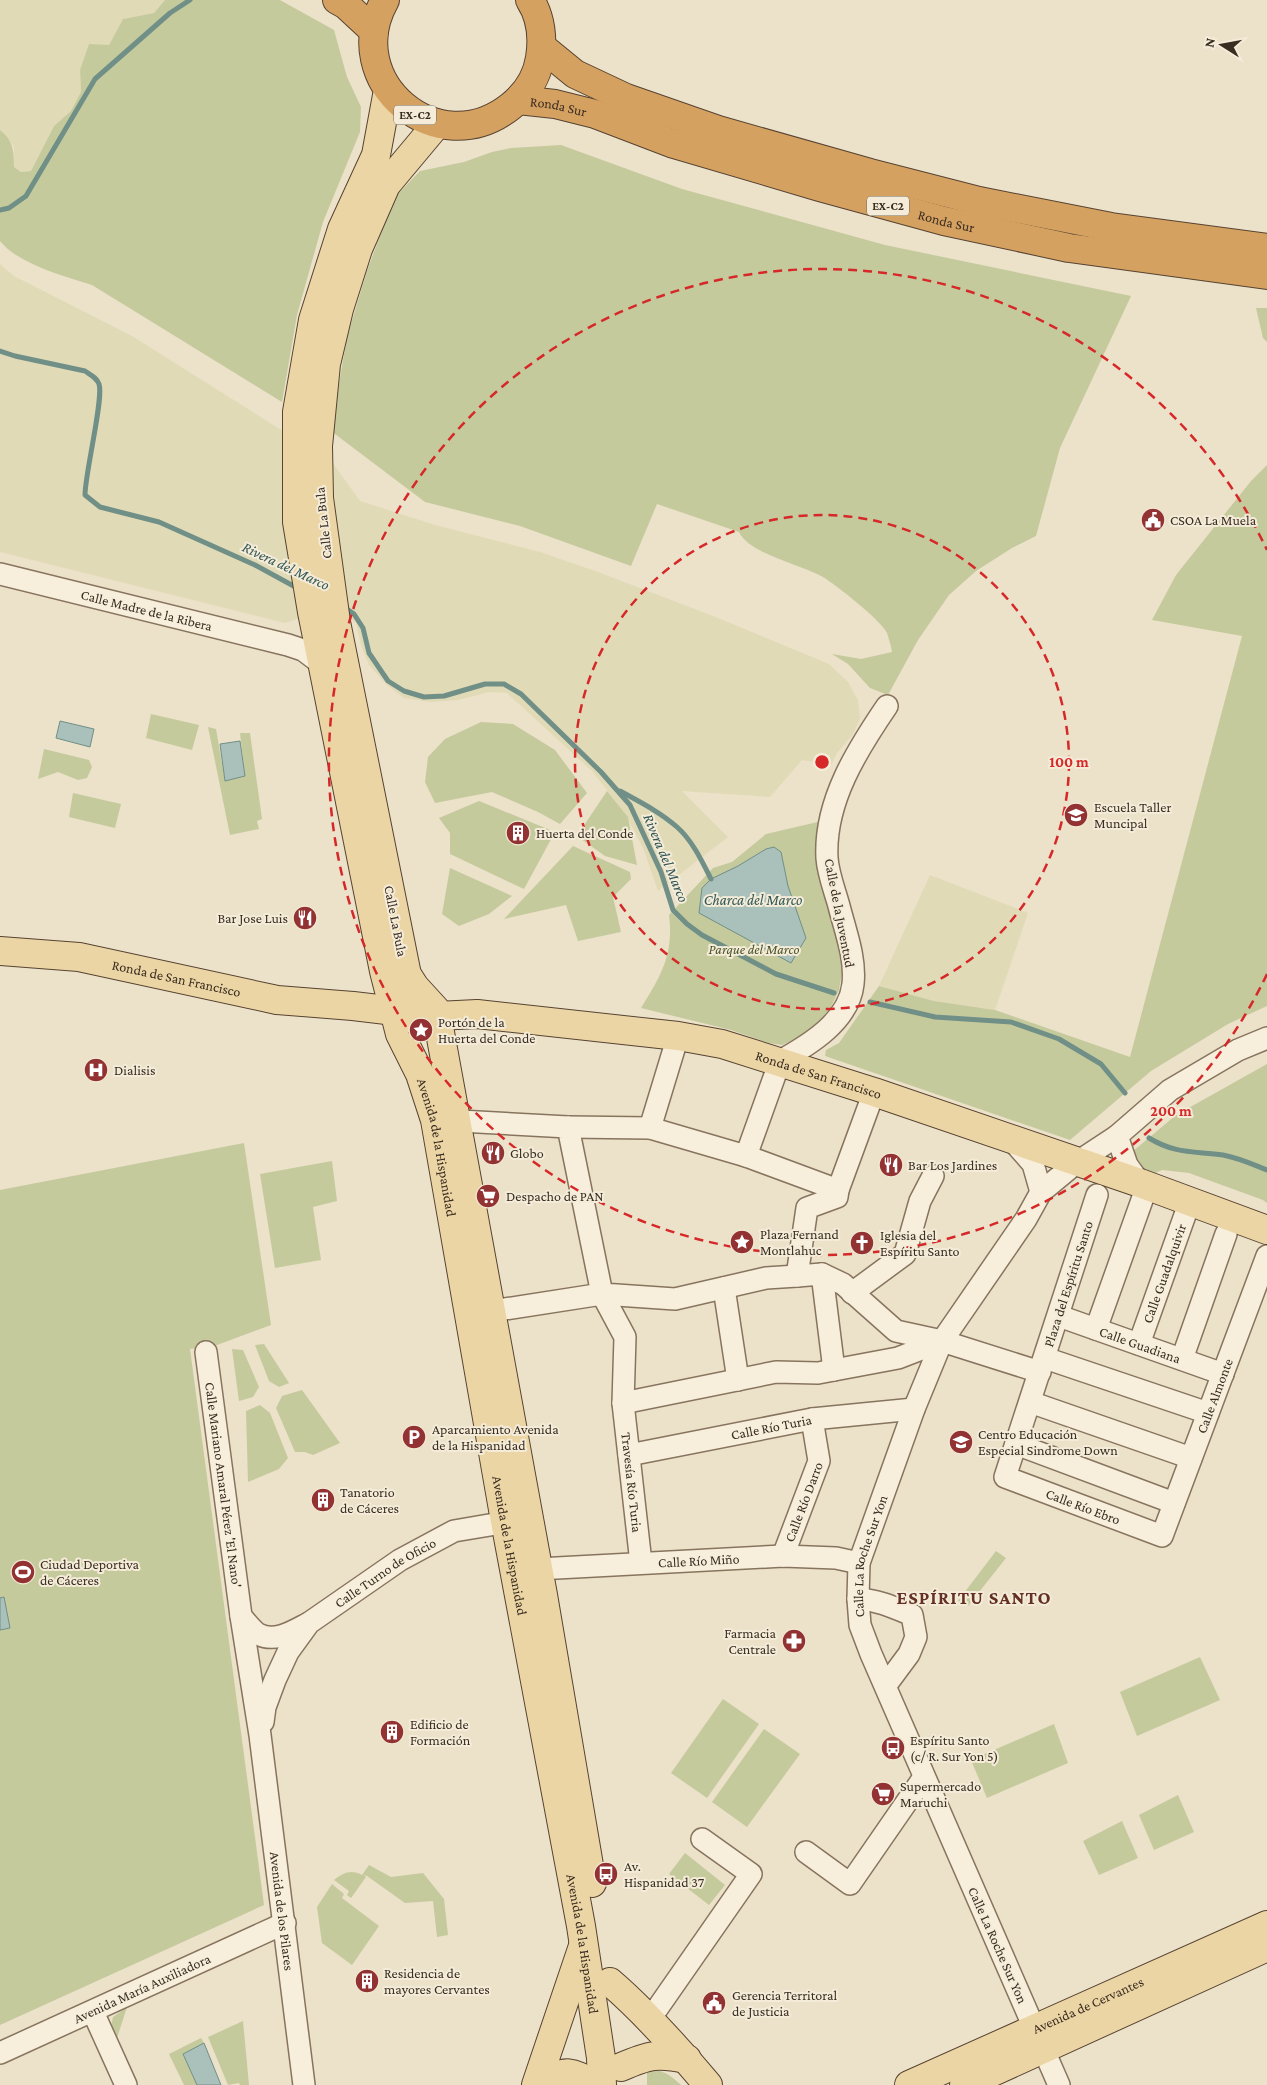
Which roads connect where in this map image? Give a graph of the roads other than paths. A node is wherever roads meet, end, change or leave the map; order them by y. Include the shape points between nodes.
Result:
1 (337, 0) edge
2 (385, 0) edge
3 (530, 0) edge
4 (374, 31) junction
5 (542, 47) junction
6 (388, 90) junction
7 (518, 100) junction
8 (437, 124) junction
9 (1267, 248) edge
10 (1267, 275) edge
11 (0, 574) edge
12 (324, 617) junction
13 (323, 665) junction
14 (885, 710) dead end
15 (0, 951) edge
16 (395, 972) junction
17 (398, 1006) junction
18 (678, 1036) junction
19 (1267, 1038) edge
20 (780, 1061) junction
21 (874, 1092) junction
22 (446, 1120) junction
23 (568, 1128) junction
24 (650, 1128) junction
25 (1117, 1136) junction
26 (1012, 1140) junction
27 (746, 1156) junction
28 (1076, 1163) junction
29 (933, 1176) dead end
30 (1143, 1185) junction
31 (838, 1190) junction
32 (1041, 1192) junction
33 (1097, 1195) dead end
34 (1190, 1202) junction
35 (1267, 1230) edge
36 (1226, 1234) dead end
37 (1267, 1256) edge
38 (822, 1274) junction
39 (797, 1276) junction
40 (724, 1288) junction
41 (852, 1293) junction
42 (602, 1294) junction
43 (492, 1311) junction
44 (1059, 1316) junction
45 (1096, 1329) junction
46 (942, 1341) junction
47 (1139, 1344) junction
48 (206, 1352) dead end
49 (1182, 1359) junction
50 (1042, 1365) junction
51 (834, 1370) junction
52 (1223, 1374) junction
53 (738, 1380) junction
54 (1030, 1402) junction
55 (622, 1403) junction
56 (914, 1408) junction
57 (1208, 1413) junction
58 (812, 1419) junction
59 (1016, 1444) junction
60 (629, 1455) junction
61 (1192, 1458) junction
62 (1005, 1477) joint
63 (1174, 1503) junction
64 (517, 1524) junction
65 (1162, 1536) joint
66 (783, 1556) junction
67 (641, 1563) junction
68 (860, 1563) junction
69 (538, 1569) junction
70 (858, 1599) junction
71 (309, 1623) junction
72 (252, 1641) junction
73 (276, 1668) junction
74 (886, 1685) junction
75 (260, 1735) junction
76 (924, 1777) junction
77 (702, 1839) dead end
78 (806, 1852) dead end
79 (285, 1923) junction
80 (1267, 1925) edge
81 (584, 1942) junction
82 (1267, 1947) edge
83 (610, 1982) junction
84 (86, 2014) junction
85 (650, 2019) junction
86 (1039, 2040) junction
87 (0, 2053) edge
88 (687, 2059) junction
89 (615, 2079) edge
90 (110, 2085) edge
91 (126, 2085) edge
92 (304, 2085) edge
93 (536, 2085) edge
94 (544, 2085) edge
95 (594, 2085) edge
96 (708, 2085) edge
97 (909, 2085) edge
98 (964, 2085) edge
99 (1059, 2085) edge

1 - 4 highway
2 - 4 highway, EX-C2
3 - 5 highway, EX-C2 via 540,26
4 - 6 highway, EX-C2 via 375,59
5 - 7 highway, EX-C2 via 533,78
5 - 9 highway, Ronda Sur / EX-C2 via 575,74 626,98 718,130 870,173 979,201 1102,225
6 - 8 highway, EX-C2 via 418,117
6 - 12 main road, Calle La Bula via 376,155 342,229 313,320 297,412 297,522
7 - 8 highway, EX-C2 via 501,114 481,123
7 - 10 highway, Ronda Sur / EX-C2 via 555,104 595,114 671,143 944,221 1069,248
8 - 12 main road, Calle La Bula via 386,185 376,206 339,309 326,364 318,446
11 - 13 street, Calle Madre de la Ribera via 294,647
12 - 13 main road, Calle La Bula
12 - 16 main road, Calle La Bula
13 - 16 main road, Calle La Bula
14 - 20 street, Calle de la Juventud via 852,761 840,790 829,836 827,858 851,953 853,984 847,1001 829,1028
15 - 17 main road, Ronda de San Francisco via 79,957 277,1000
16 - 17 main road, Calle La Bula
16 - 17 main road, Calle La Bula via 415,987
17 - 18 main road, Ronda de San Francisco
17 - 22 main road, Avenida de la Hispanidad
17 - 22 main road, Avenida de la Hispanidad via 400,1034
18 - 20 main road, Ronda de San Francisco via 722,1044
18 - 24 street
19 - 25 street, Calle La Roche Sur Yon via 1170,1090
20 - 21 main road, Ronda de San Francisco
20 - 27 street
21 - 26 main road, Ronda de San Francisco
21 - 31 street
22 - 23 street
22 - 43 main road, Avenida de la Hispanidad
22 - 64 main road, Avenida de la Hispanidad
23 - 24 street
23 - 42 street
24 - 27 street
25 - 28 street, Calle La Roche Sur Yon
25 - 30 street via 1127,1165
26 - 28 main road, Ronda de San Francisco
26 - 32 street via 1033,1164
27 - 31 street
28 - 30 main road, Ronda de San Francisco
28 - 32 street, Calle La Roche Sur Yon
29 - 41 street via 920,1202 905,1254
30 - 34 main road, Ronda de San Francisco
30 - 45 street
31 - 39 street via 837,1197 807,1208
32 - 46 street, Calle La Roche Sur Yon
33 - 44 street, Plaza del Espíritu Santo
34 - 35 main road, Ronda de San Francisco
34 - 47 street, Calle Guadalquivir
36 - 49 street
37 - 52 street, Calle Almonte
38 - 39 street
38 - 41 street via 843,1284
38 - 51 street
39 - 40 street via 766,1278
40 - 42 street via 675,1299
40 - 53 street
41 - 46 street via 896,1331
42 - 43 street
42 - 55 street via 625,1337
43 - 64 main road, Avenida de la Hispanidad
44 - 45 street, Calle Guadiana
44 - 50 street, Plaza del Espíritu Santo
45 - 47 street, Calle Guadiana
46 - 50 street
46 - 51 street via 898,1358
46 - 56 street, Calle La Roche Sur Yon
47 - 49 street, Calle Guadiana
48 - 72 street, Calle Mariano Amaral Pérez 'El Nano' via 241,1616
49 - 52 street, Calle Guadiana
50 - 54 street, Plaza del Espíritu Santo
50 - 57 street
51 - 53 street via 776,1372
52 - 57 street, Calle Almonte
53 - 55 street
54 - 59 street, Plaza del Espíritu Santo
54 - 61 street
55 - 60 street, Travesía Río Turia
56 - 58 street, Calle Río Turia
56 - 68 street, Calle La Roche Sur Yon
57 - 61 street, Calle Almonte
58 - 60 street, Calle Río Turia
58 - 66 street, Calle Río Darro via 819,1461
59 - 62 street, Plaza del Espíritu Santo
59 - 63 street
60 - 67 street, Travesía Río Turia
61 - 63 street, Calle Almonte
62 - 65 street, Calle Río Ebro
63 - 65 street, Calle Almonte
64 - 69 main road, Avenida de la Hispanidad
64 - 71 street, Calle Turno de Oficio via 454,1531 400,1560
64 - 81 main road, Avenida de la Hispanidad
66 - 67 street, Calle Río Miño
66 - 68 street, Calle Río Miño via 836,1558
67 - 69 street, Calle Río Miño
68 - 70 street, Calle La Roche Sur Yon
69 - 83 main road, Avenida de la Hispanidad
70 - 74 street, Calle La Roche Sur Yon via 860,1625
70 - 74 street via 876,1600 912,1615 916,1637 909,1654
71 - 72 street via 287,1634
71 - 73 street, Calle Turno de Oficio
72 - 73 street, Calle Mariano Amaral Pérez 'El Nano' via 268,1653
72 - 75 street
73 - 75 street, Calle Turno de Oficio
74 - 76 street, Calle La Roche Sur Yon
75 - 79 street, Avenida de los Pilares
76 - 78 street via 850,1884
76 - 86 street, Calle La Roche Sur Yon
77 - 85 street via 751,1874
79 - 84 street, Avenida María Auxiliadora
79 - 92 street, Avenida de los Pilares
80 - 86 main road, Avenida de Cervantes
81 - 89 main road, Avenida de la Hispanidad via 601,2058
81 - 93 main road
82 - 86 main road, Avenida de Cervantes
83 - 85 main road
83 - 89 main road, Avenida de la Hispanidad
84 - 87 street, Avenida María Auxiliadora
84 - 90 street
84 - 91 street
85 - 88 main road
86 - 97 main road, Avenida de Cervantes
86 - 98 main road, Avenida de Cervantes
86 - 99 street, Calle La Roche Sur Yon
88 - 89 main road via 650,2055
88 - 96 main road
94 - 95 main road via 560,2074 574,2073

